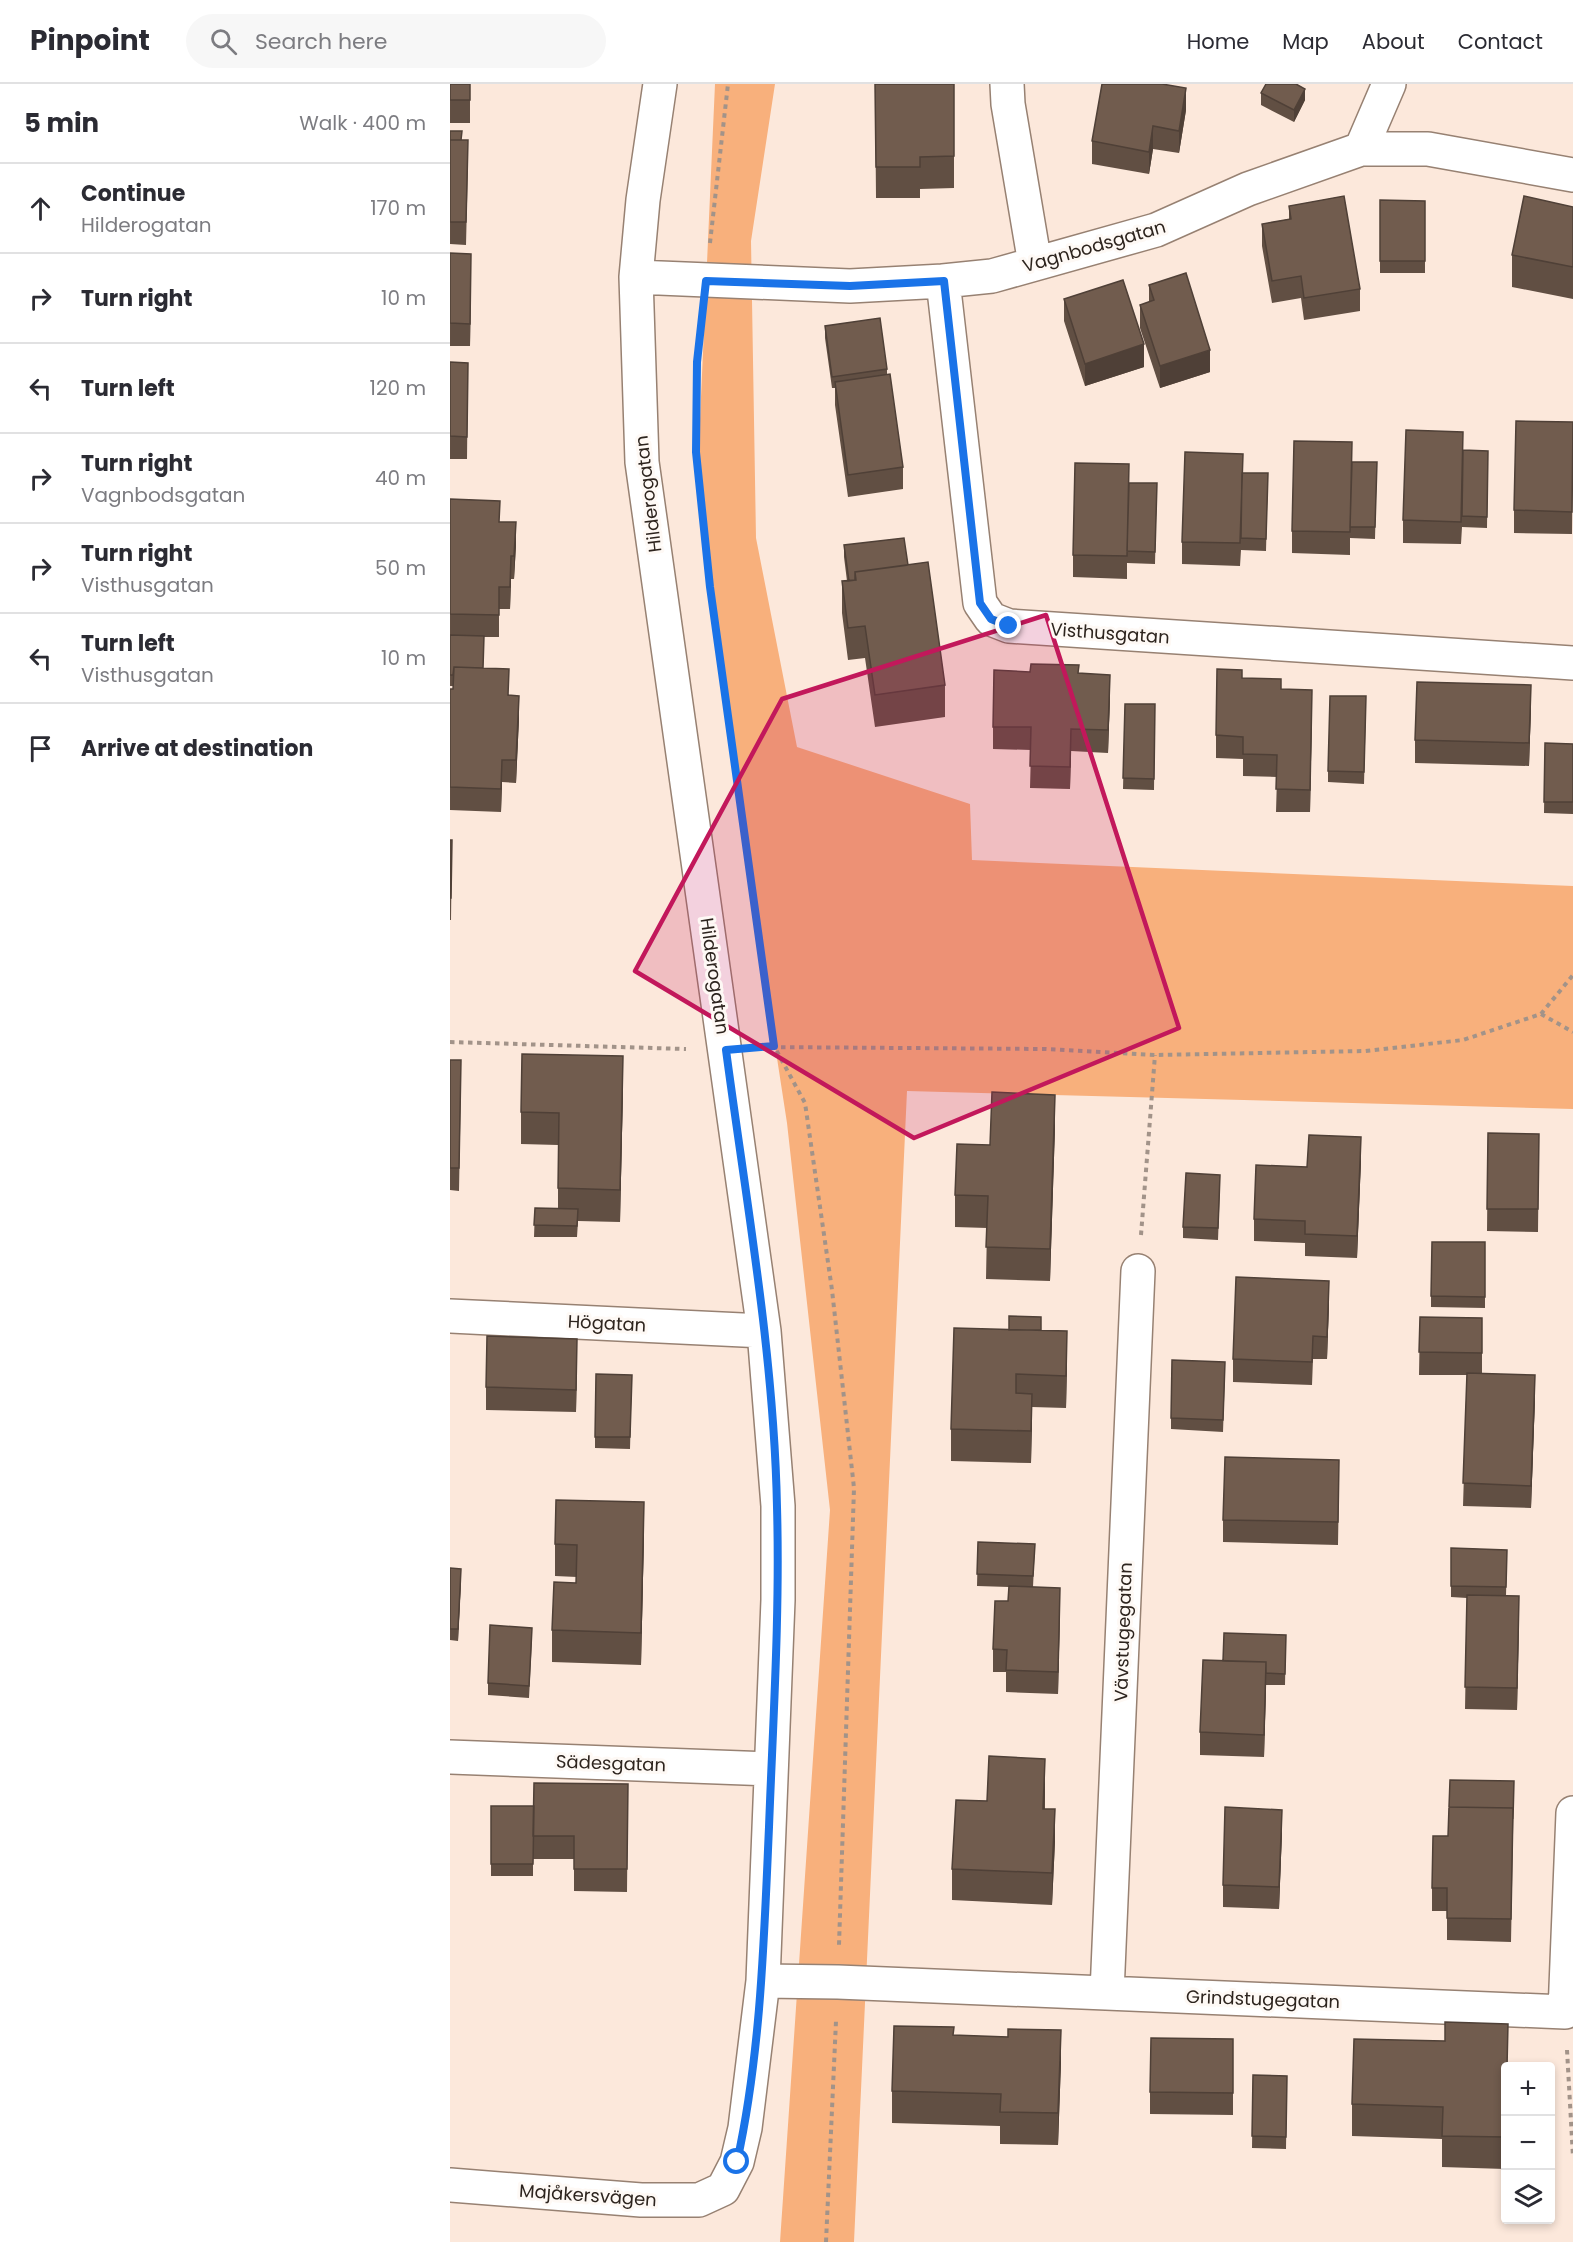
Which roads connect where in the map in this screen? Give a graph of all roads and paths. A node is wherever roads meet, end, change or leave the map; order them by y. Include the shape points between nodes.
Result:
1 (660, 84) edge
2 (728, 84) edge
3 (1008, 84) edge
4 (1389, 84) edge
5 (1361, 149) junction
6 (1573, 174) edge
7 (1035, 264) junction
8 (636, 277) junction
9 (706, 281) junction
10 (944, 281) junction
11 (1573, 663) edge
12 (1573, 975) edge
13 (1540, 1014) junction
14 (1573, 1032) edge
15 (450, 1042) edge
16 (774, 1046) junction
17 (726, 1050) junction
18 (1155, 1055) junction
19 (1138, 1271) joint
20 (450, 1316) edge
21 (764, 1330) junction
22 (450, 1756) edge
23 (771, 1769) junction
24 (1573, 1813) edge
25 (763, 1981) junction
26 (838, 1982) junction
27 (1107, 1993) junction
28 (1565, 2012) junction
29 (1573, 2157) edge
30 (450, 2185) edge
31 (723, 2189) joint
32 (826, 2242) edge

1 - 8 street, Hilderogatan
2 - 9 path
3 - 7 street
4 - 5 street
5 - 6 street, Vagnbodsgatan via 1428,149
5 - 7 street, Vagnbodsgatan via 1248,189 1156,230
7 - 10 street, Vagnbodsgatan via 992,276
8 - 9 street, Vagnbodsgatan
8 - 17 street, Hilderogatan via 642,462
9 - 10 street, Vagnbodsgatan via 850,286
9 - 16 path via 697,362 696,452 710,587
10 - 11 street, Visthusgatan via 980,603 991,619 1009,626
12 - 13 path
13 - 14 path
13 - 18 path via 1463,1040 1365,1051
15 - 17 path
16 - 17 path
16 - 18 path via 1046,1049
16 - 26 path via 805,1103 832,1290 854,1488
17 - 21 street, Hilderogatan
18 - 19 path
19 - 27 street, Vävstugegatan
20 - 21 street, Högatan
21 - 23 street, Hilderogatan via 777,1506
22 - 23 street, Sädesgatan
23 - 25 street, Hilderogatan
24 - 28 street
25 - 26 street, Grindstugegatan
25 - 31 street, Hilderogatan via 745,2128 737,2162
26 - 27 street, Grindstugegatan
26 - 32 path
27 - 28 street, Grindstugegatan
28 - 29 path
30 - 31 street, Majåkersvägen via 641,2200 699,2200

